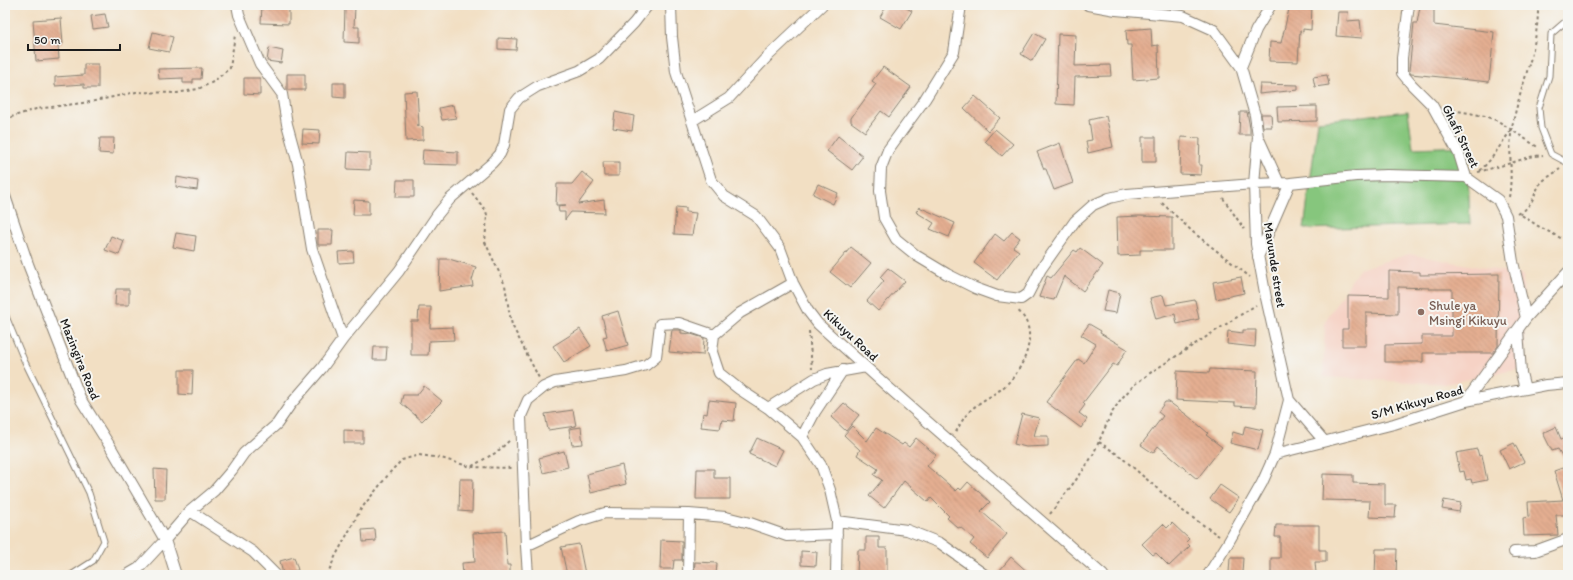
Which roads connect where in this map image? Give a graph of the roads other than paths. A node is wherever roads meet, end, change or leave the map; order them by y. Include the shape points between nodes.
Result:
1 (648, 5) edge
2 (671, 5) edge
3 (822, 5) edge
4 (961, 5) edge
5 (1088, 5) edge
6 (1271, 5) edge
7 (1409, 5) edge
8 (238, 10) edge
9 (1568, 21) edge
10 (1241, 67) junction
11 (692, 121) junction
12 (1258, 137) junction
13 (1568, 162) edge
14 (1466, 177) junction
15 (1279, 183) junction
16 (1290, 183) junction
17 (1254, 184) junction
18 (5, 196) edge
19 (1258, 257) junction
20 (1568, 272) edge
21 (793, 283) junction
22 (5, 314) edge
23 (1526, 318) junction
24 (1518, 330) junction
25 (714, 335) junction
26 (343, 339) junction
27 (866, 367) junction
28 (843, 370) junction
29 (1568, 383) edge
30 (1525, 389) junction
31 (1289, 400) junction
32 (1466, 402) junction
33 (768, 408) junction
34 (802, 437) junction
35 (1324, 441) junction
36 (1275, 454) junction
37 (190, 511) junction
38 (689, 514) junction
39 (837, 520) junction
40 (837, 534) junction
41 (1568, 539) edge
42 (165, 540) junction
43 (526, 546) junction
44 (1514, 552) dead end
45 (145, 560) junction
46 (1090, 571) edge
47 (71, 575) edge
48 (126, 575) edge
49 (140, 575) edge
50 (176, 575) edge
51 (276, 575) edge
52 (528, 575) edge
53 (688, 575) edge
54 (836, 575) edge
55 (985, 575) edge
56 (1102, 575) edge
57 (1208, 575) edge

1 - 26 street via 599,59 579,71 538,86 519,98 510,109 500,154 450,199 399,271
2 - 11 street, Kikuyu Road via 676,72
3 - 11 street via 766,58 729,98
4 - 17 street via 954,52 925,99 888,150 881,168 880,191 884,218 896,239 923,260 975,288 998,296 1021,299 1028,294 1041,269 1075,221 1093,205 1127,194
5 - 10 street, Mavunde street via 1183,16 1214,30
6 - 10 street via 1256,30
7 - 14 street, Ghafi Street via 1402,73 1432,105 1459,154
8 - 26 street via 260,64 282,94 298,164 312,249
9 - 13 lane via 1551,34 1549,76 1539,108 1541,128 1551,154
10 - 12 street, Mavunde street via 1255,115
11 - 21 street, Kikuyu Road via 711,180 724,196 756,216 780,248
12 - 15 street
12 - 17 street, Mavunde street
14 - 16 street via 1356,176
14 - 23 street, Ghafi Street via 1498,200 1510,213 1513,262
15 - 16 street
15 - 17 street
16 - 19 street
17 - 19 street, Mavunde street
18 - 42 street, Mazingira Road via 28,264 81,400
19 - 31 street, Mavunde street
20 - 23 street
21 - 25 street via 740,313
21 - 27 street, Kikuyu Road via 808,312 818,324
22 - 47 lane via 24,360 89,493 104,541 93,560
23 - 24 street
24 - 30 street via 1521,373
24 - 32 street
25 - 33 street via 712,352 719,373
25 - 43 street via 679,323 660,324 656,357 646,366 555,382 528,400 521,416
26 - 37 street via 277,424 244,453 214,491
27 - 28 street
27 - 46 street, Kikuyu Road via 1043,523
28 - 33 street via 814,379
28 - 34 street
29 - 30 street, S/M Kikuyu Road
30 - 32 street, S/M Kikuyu Road
31 - 35 street
31 - 36 street, Mavunde street
32 - 35 street, S/M Kikuyu Road via 1394,424
33 - 34 street
34 - 39 street via 821,465
35 - 36 street, S/M Kikuyu Road
36 - 57 street, Mavunde street via 1262,483
37 - 42 street
37 - 51 street via 253,552
38 - 40 street via 726,517 787,536
38 - 43 street via 605,513 579,521
38 - 53 street
39 - 40 street
39 - 55 street via 907,530 940,543
40 - 54 street
41 - 44 street via 1535,551
42 - 45 street
42 - 50 street, Mazingira Road
43 - 52 street
45 - 48 street via 139,568
45 - 49 lane
46 - 56 street, Kikuyu Road

